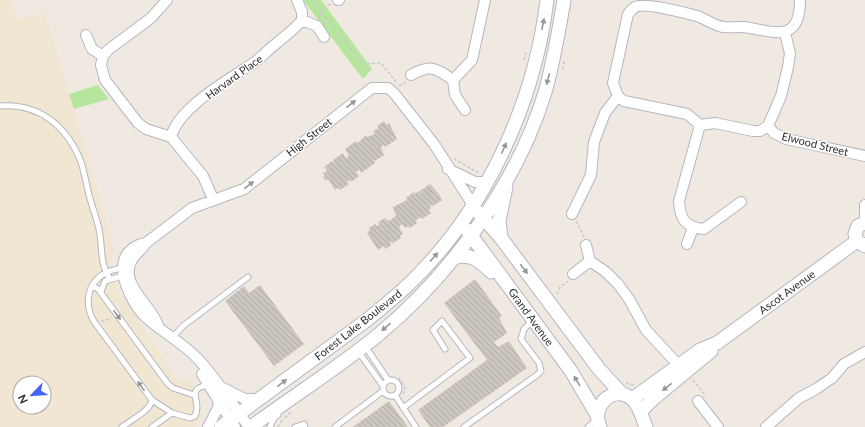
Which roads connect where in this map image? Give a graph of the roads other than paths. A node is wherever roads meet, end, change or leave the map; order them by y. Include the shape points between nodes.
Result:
1 (167, 0) edge
2 (297, 0) edge
3 (485, 0) edge
4 (547, 0) edge
5 (564, 0) edge
6 (800, 0) edge
7 (633, 3) edge
8 (302, 20) junction
9 (785, 33) junction
10 (86, 35) dead end
11 (324, 37) dead end
12 (103, 56) junction
13 (411, 75) road end
14 (453, 80) junction
15 (618, 96) junction
16 (0, 106) edge
17 (465, 110) dead end
18 (700, 125) junction
19 (768, 126) junction
20 (171, 137) junction
21 (865, 156) edge
22 (448, 168) junction
23 (508, 180) junction
24 (486, 182) junction
25 (213, 199) junction
26 (741, 202) dead end
27 (473, 205) junction
28 (865, 205) edge
29 (572, 214) road end
30 (482, 217) junction
31 (865, 221) edge
32 (461, 223) junction
33 (693, 228) junction
34 (471, 236) junction
35 (501, 238) junction
36 (146, 242) junction
37 (687, 244) dead end
38 (861, 244) edge
39 (586, 245) road end
40 (454, 258) junction
41 (590, 261) junction
42 (123, 267) junction
43 (106, 273) junction
44 (573, 274) road end
45 (248, 277) dead end
46 (502, 277) junction
47 (123, 278) junction
48 (110, 279) junction
49 (92, 286) junction
50 (100, 292) junction
51 (533, 320) junction
52 (158, 325) junction
53 (171, 339) junction
54 (183, 348) junction
55 (361, 348) junction
56 (445, 349) dead end
57 (865, 352) edge
58 (685, 372) junction
59 (390, 379) junction
60 (210, 385) junction
61 (221, 387) junction
62 (383, 388) junction
63 (301, 391) junction
64 (626, 392) junction
65 (394, 395) junction
66 (194, 396) junction
67 (260, 399) junction
68 (152, 400) junction
69 (218, 401) junction
70 (701, 404) road end
71 (403, 408) junction
72 (172, 413) junction
73 (641, 420) edge
74 (232, 422) edge
75 (596, 422) edge
76 (304, 426) edge
77 (122, 427) edge
78 (152, 427) edge
79 (208, 427) edge
80 (250, 427) edge
81 (270, 427) edge
82 (295, 427) edge
83 (335, 427) edge
84 (416, 427) edge
85 (464, 427) edge
86 (718, 427) edge
87 (766, 427) edge

1 - 12 street via 151,18
2 - 8 street
3 - 14 street via 472,60
24 -> 4 main road, Forest Lake Boulevard via 523,104 537,54
5 -> 23 main road, Forest Lake Boulevard via 545,90
6 - 9 street via 796,22
7 - 9 street via 698,17 723,27 748,27 777,34
7 - 15 street via 628,14 613,84
8 - 11 street via 317,26
8 - 20 street, Harvard Place via 256,61 225,81 182,116 174,126
9 - 19 street via 790,53 788,67 781,96
10 - 12 street via 92,49
12 - 20 street via 101,65 105,80 138,123 146,129
13 - 14 street via 423,68 437,69
14 - 17 street via 455,95
15 - 18 street via 624,101 686,114
15 - 29 street via 604,113 594,142 591,175
16 - 43 lane via 9,105 38,112 52,119 73,145 81,162 99,231
18 - 19 street via 715,123 753,131 760,131
18 - 33 street via 679,200 680,212
19 - 21 street, Elwood Street via 774,133 786,139
20 - 25 street via 203,176
22 - 24 street via 475,182
25 -> 22 street, High Street via 244,189 372,88 388,88 394,93 434,144
22 - 27 street
23 - 30 main road, Forest Lake Boulevard
23 - 35 main road via 499,221
24 - 27 main road, Forest Lake Boulevard
25 - 36 street, High Street via 192,208
26 - 33 street via 704,229
27 - 30 main road, Grand Avenue
27 - 32 main road, Forest Lake Boulevard
28 - 31 street, Ascot Avenue
30 - 34 main road, Forest Lake Boulevard
30 - 35 main road, Grand Avenue
31 - 38 main road, Ascot Avenue via 858,226 855,234
32 - 34 main road, Grand Avenue
67 -> 32 main road, Forest Lake Boulevard via 390,301 432,259
33 - 37 street
34 - 40 main road, Forest Lake Boulevard
34 - 46 main road, Grand Avenue
35 -> 64 main road, Grand Avenue via 599,369
36 - 42 street, High Street via 127,253
36 - 52 street, High Street via 143,250 131,262 130,279 155,316
38 - 58 main road, Ascot Avenue via 717,343 700,350
39 - 41 street
40 - 46 main road via 463,256 480,260 496,278
40 -> 55 main road, Forest Lake Boulevard via 407,309
41 - 44 street
41 - 58 street via 618,284 630,299 646,330
42 - 43 lane
42 - 47 street, High Street
43 - 48 lane
43 - 49 lane
45 - 53 lane via 183,326
46 - 51 main road, Grand Avenue
47 - 48 lane
47 - 52 street, High Street via 129,294 139,308 149,320
48 - 50 lane via 105,281
49 - 50 lane
68 -> 49 lane via 92,318 88,303
50 -> 66 lane via 168,384
75 -> 51 main road, Grand Avenue via 571,371
51 - 85 lane via 524,329 521,339 539,363 541,371
52 - 53 street, High Street
53 - 54 street, High Street
54 - 60 street, High Street
54 - 61 street, High Street via 196,357
55 - 59 lane
55 - 62 lane
55 - 63 main road, Forest Lake Boulevard
56 - 71 lane via 433,330 442,321 470,358
57 - 87 street via 844,364 827,382 799,398
58 - 64 main road, Ascot Avenue
58 -> 73 main road, Ascot Avenue via 653,399
59 - 62 lane
59 - 65 lane via 396,381 398,386 398,391
60 - 66 lane via 200,386
60 - 69 street, High Street
61 - 67 street via 245,399
61 - 74 street, High Street
62 - 65 lane via 387,395
62 - 83 lane
63 - 80 main road, Forest Lake Boulevard
63 - 81 lane via 291,405 274,418
64 - 73 main road, Grand Avenue via 637,404
64 - 75 main road, Grand Avenue via 605,399 599,406
65 - 71 lane
66 - 72 lane via 198,407 195,416 190,418
67 - 74 main road, Forest Lake Boulevard
68 - 72 lane
68 - 77 lane via 146,409
69 - 74 street, High Street
69 - 79 street via 219,406
70 - 86 street
71 - 84 lane
72 - 78 lane
74 - 80 street, High Street
76 - 82 lane

